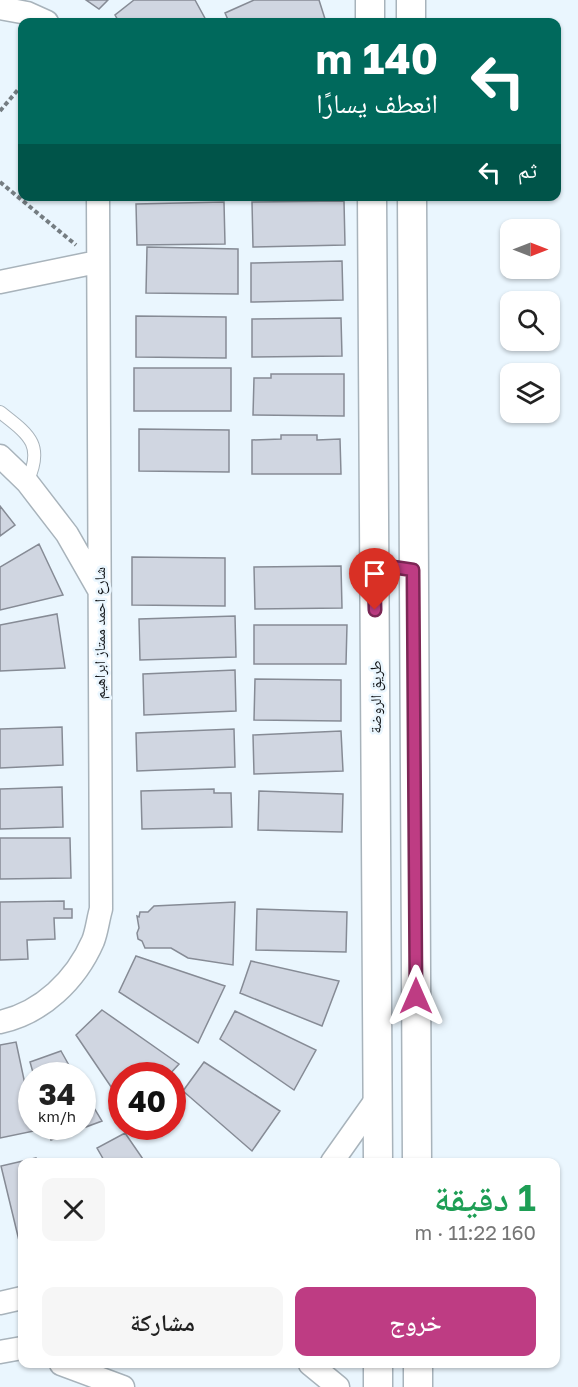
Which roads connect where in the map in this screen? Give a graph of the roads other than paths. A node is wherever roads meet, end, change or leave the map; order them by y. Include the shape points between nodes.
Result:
1 (370, 0) edge
2 (411, 0) edge
3 (0, 8) edge
4 (38, 18) edge
5 (370, 18) edge
6 (411, 18) edge
7 (98, 201) edge
8 (372, 201) edge
9 (412, 201) edge
10 (97, 262) junction
11 (0, 282) edge
12 (0, 412) edge
13 (0, 456) edge
14 (27, 482) junction
15 (374, 489) junction
16 (414, 489) junction
17 (413, 570) junction
18 (374, 573) junction
19 (100, 591) junction
20 (0, 1022) edge
21 (378, 1097) junction
22 (335, 1158) edge
23 (378, 1158) edge
24 (417, 1158) edge
25 (18, 1299) edge
26 (0, 1303) edge
27 (18, 1349) edge
28 (0, 1352) edge
29 (73, 1368) edge
30 (315, 1368) edge
31 (378, 1368) edge
32 (418, 1368) edge
33 (123, 1387) edge
34 (339, 1387) edge
35 (378, 1387) edge
36 (418, 1387) edge

1 - 5 street
2 - 6 street
3 - 4 street
7 - 10 street, شارع احمد ممتاز ابراهيم
8 - 15 street, طريق الروضة
9 - 16 street
10 - 11 street
10 - 19 street, شارع احمد ممتاز ابراهيم
12 - 14 lane via 27,433 34,448 34,466
13 - 14 street
14 - 19 street via 67,534
15 - 16 street via 394,493
15 - 18 street, طريق الروضة
16 - 17 street
17 - 18 street via 393,567
17 - 24 street
18 - 21 street, طريق الروضة
19 - 20 street, شارع احمد ممتاز ابراهيم via 101,909 93,939 79,967 59,990 34,1009
21 - 22 street
21 - 23 street, طريق الروضة
25 - 26 street
27 - 28 street
29 - 33 street
30 - 34 street
31 - 35 street
32 - 36 street

